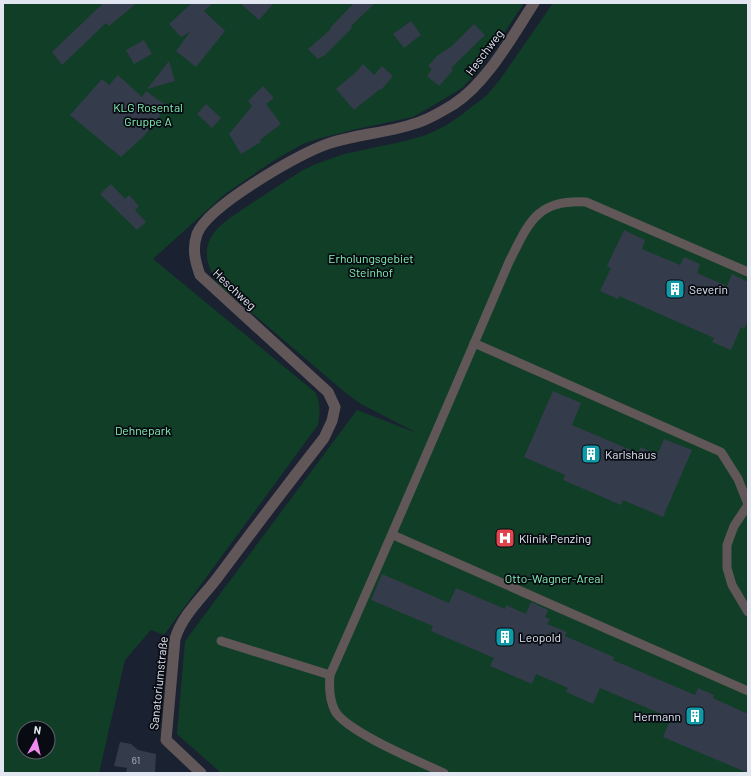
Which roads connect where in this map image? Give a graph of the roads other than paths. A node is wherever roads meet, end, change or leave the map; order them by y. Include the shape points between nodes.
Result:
1 (534, 3) edge
2 (748, 272) edge
3 (474, 343) junction
4 (748, 505) edge
5 (393, 535) junction
6 (207, 591) joint
7 (748, 612) edge
8 (221, 641) dead end
9 (330, 675) junction
10 (748, 691) edge
11 (201, 773) edge
12 (444, 773) edge

1 - 6 street, Heschweg via 485,76 455,103 422,121 323,146 298,158 218,208 202,225 194,252 200,275 328,392 335,407 332,422 324,438
2 - 3 lane via 586,202 556,204 542,211 526,228
3 - 4 lane via 721,452 738,479
3 - 5 lane
4 - 7 lane via 734,526 727,545 727,568 732,585
5 - 9 lane
5 - 10 lane
6 - 11 street, Sanatoriumstraße via 184,618 175,639 166,740
8 - 9 lane
9 - 12 lane via 329,686 335,711 345,723 377,742

